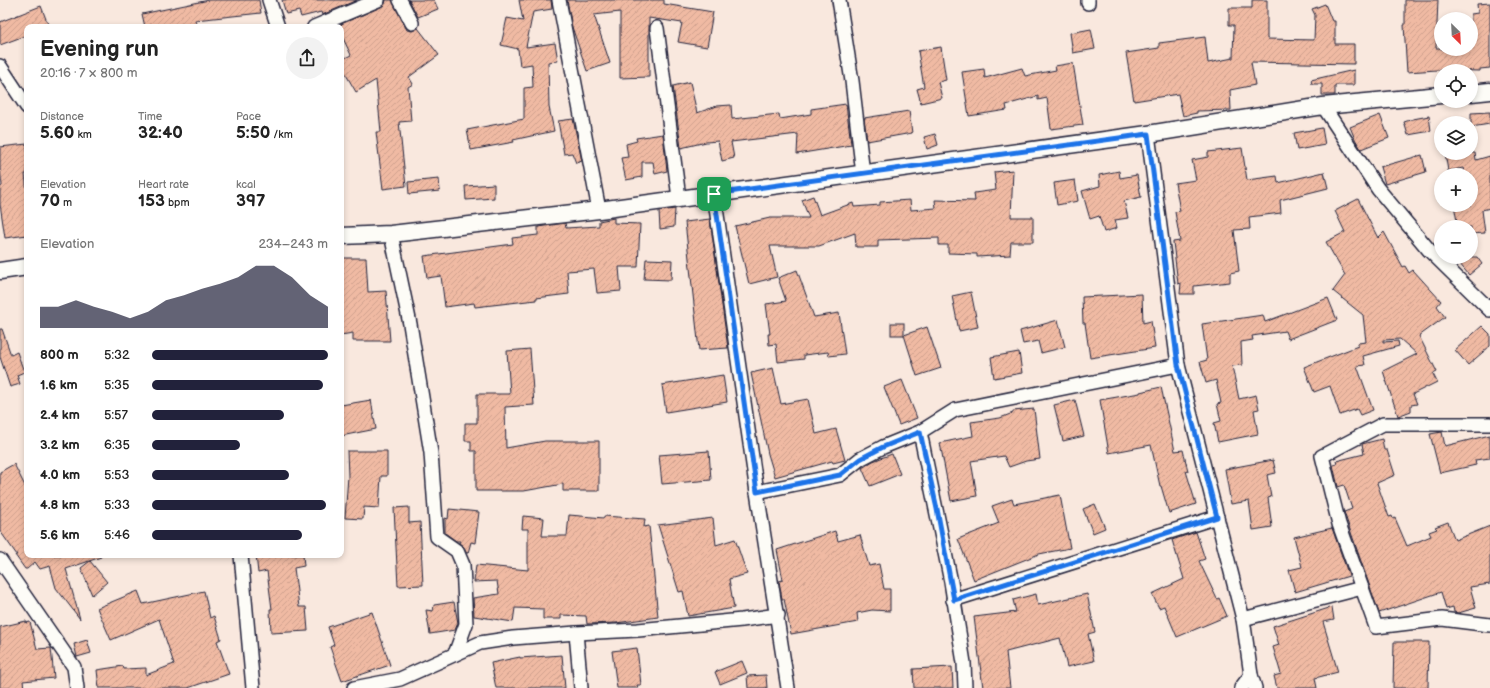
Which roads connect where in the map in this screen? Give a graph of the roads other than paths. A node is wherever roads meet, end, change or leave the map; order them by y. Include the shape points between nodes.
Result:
1 (269, 0) edge
2 (378, 0) edge
3 (400, 0) edge
4 (559, 0) edge
5 (840, 0) edge
6 (412, 23) dead end
7 (277, 24) edge
8 (321, 24) edge
9 (657, 28) dead end
10 (0, 66) edge
11 (1490, 91) edge
12 (1478, 92) edge
13 (1434, 96) edge
14 (24, 102) edge
15 (1323, 106) junction
16 (1148, 134) junction
17 (863, 174) junction
18 (714, 194) junction
19 (679, 198) junction
20 (598, 210) junction
21 (392, 234) junction
22 (344, 236) edge
23 (24, 268) edge
24 (0, 271) edge
25 (1490, 310) edge
26 (1178, 365) junction
27 (1490, 424) edge
28 (920, 432) junction
29 (757, 492) junction
30 (1217, 517) junction
31 (242, 558) edge
32 (0, 560) edge
33 (1362, 588) junction
34 (954, 600) junction
35 (778, 615) junction
36 (1243, 619) junction
37 (1490, 625) edge
38 (576, 633) junction
39 (455, 654) junction
40 (1251, 675) junction
41 (77, 688) edge
42 (253, 688) edge
43 (354, 688) edge
44 (581, 688) edge
45 (788, 688) edge
46 (965, 688) edge
47 (1241, 688) edge
48 (1255, 688) edge

1 - 7 street
2 - 8 street
3 - 6 street
4 - 20 street
5 - 17 street
9 - 19 street
10 - 14 street
11 - 12 street
13 - 15 street
15 - 16 street
15 - 25 street via 1378,189 1429,250
16 - 17 street
16 - 26 street
17 - 18 street
18 - 19 street
18 - 29 street
19 - 20 street
20 - 21 street
21 - 22 street
21 - 39 street via 431,453 437,537 457,551 463,565 466,624
23 - 24 street
26 - 28 street via 955,410
26 - 30 street
27 - 33 street via 1383,424 1322,456 1339,524
28 - 29 street via 860,459 840,475
28 - 34 street
29 - 35 street
30 - 34 street
30 - 36 street
31 - 42 street
32 - 41 street via 74,667
33 - 36 street
33 - 37 street via 1376,627 1442,619
34 - 46 street via 964,663
35 - 38 street via 638,630
35 - 45 street
36 - 40 street
38 - 39 street via 513,638 480,644
38 - 44 street
39 - 43 street via 400,678
40 - 47 street
40 - 48 street

